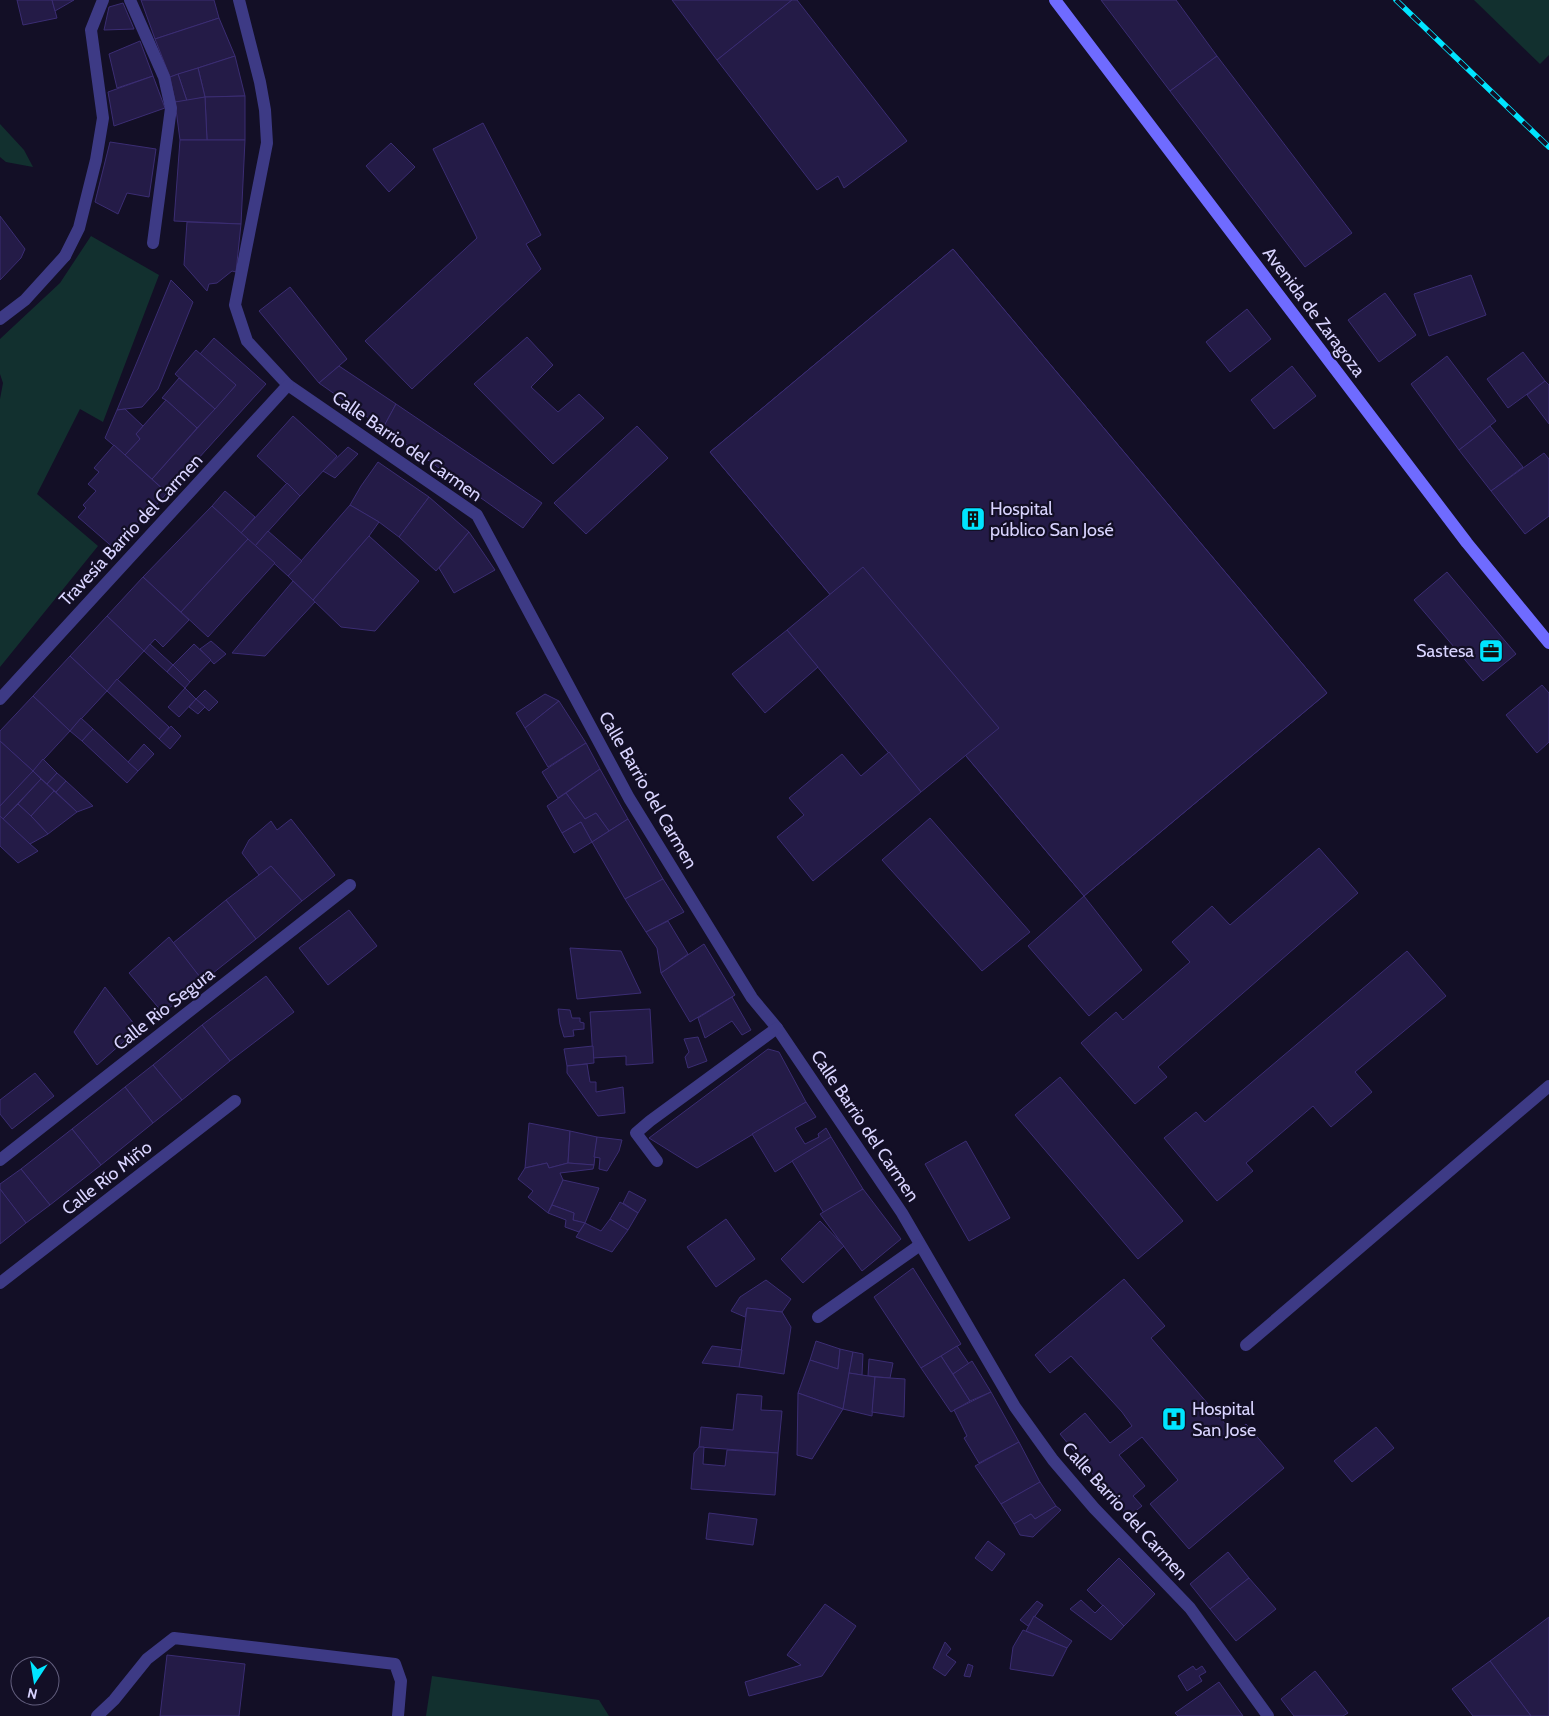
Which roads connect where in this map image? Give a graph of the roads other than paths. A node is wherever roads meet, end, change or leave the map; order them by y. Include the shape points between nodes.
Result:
1 (103, 0) edge
2 (130, 0) edge
3 (239, 0) edge
4 (1055, 0) edge
5 (153, 243) dead end
6 (0, 319) edge
7 (288, 385) junction
8 (1549, 643) edge
9 (0, 699) edge
10 (350, 885) dead end
11 (777, 1028) junction
12 (1549, 1086) edge
13 (235, 1101) dead end
14 (0, 1160) edge
15 (657, 1161) dead end
16 (920, 1245) junction
17 (0, 1283) edge
18 (818, 1317) dead end
19 (1246, 1345) dead end
20 (97, 1716) edge
21 (398, 1716) edge
22 (1268, 1716) edge

1 - 6 street via 91,30 103,118 79,228 64,256 25,300
2 - 5 street via 164,77 171,108
3 - 7 street, Calle Barrio del Carmen via 265,110 266,143 235,305 247,341
4 - 8 main road, Avenida de Zaragoza via 1467,543
7 - 9 street, Travesía Barrio del Carmen
7 - 11 street, Calle Barrio del Carmen via 477,515 629,798 752,998
10 - 14 street, Calle Rio Segura
11 - 15 street via 636,1133
11 - 16 street, Calle Barrio del Carmen via 902,1213
12 - 19 street
13 - 17 street, Calle Río Miño
16 - 18 street
16 - 22 street, Calle Barrio del Carmen via 1015,1407 1053,1460 1094,1508 1190,1608
20 - 21 street via 147,1659 174,1638 395,1664 401,1681

